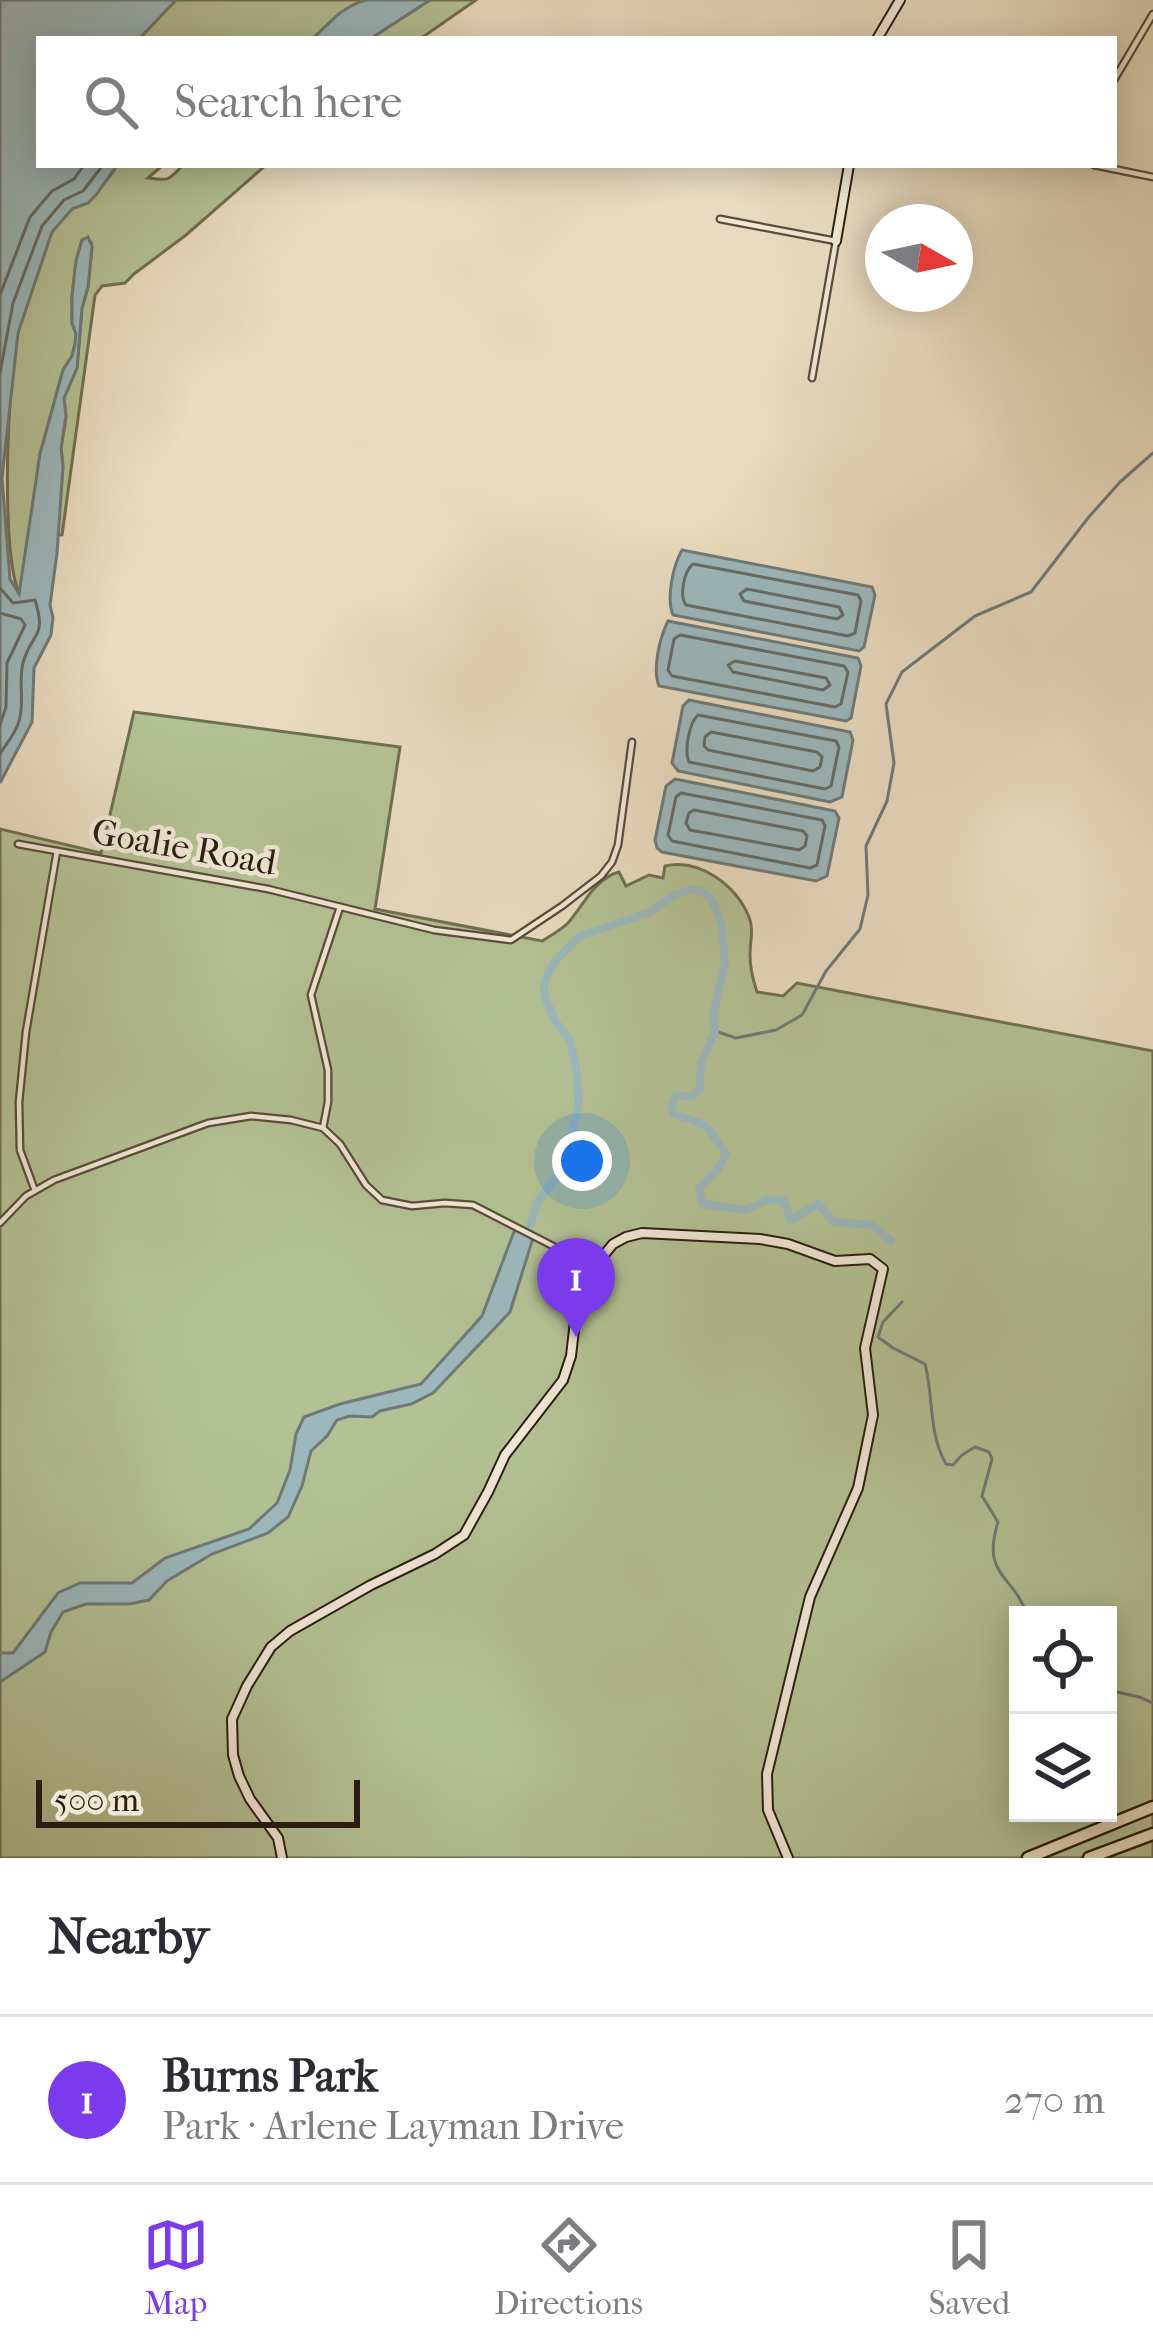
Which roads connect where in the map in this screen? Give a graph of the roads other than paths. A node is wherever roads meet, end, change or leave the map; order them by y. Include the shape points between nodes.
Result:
1 (900, 0) edge
2 (1153, 14) edge
3 (879, 36) edge
4 (1117, 75) edge
5 (848, 168) edge
6 (1109, 168) edge
7 (1153, 177) edge
8 (720, 219) dead end
9 (836, 241) junction
10 (812, 378) dead end
11 (632, 742) dead end
12 (18, 844) dead end
13 (57, 851) junction
14 (340, 906) junction
15 (323, 1127) junction
16 (34, 1190) junction
17 (0, 1222) edge
18 (594, 1267) junction
19 (1153, 1807) edge
20 (1153, 1834) edge
21 (282, 1858) edge
22 (788, 1858) edge
23 (1028, 1858) edge
24 (1089, 1858) edge

1 - 3 street
2 - 4 street
5 - 9 street
6 - 7 street
8 - 9 street
9 - 10 street
11 - 14 street, Goalie Road via 612,862 522,935 467,935
12 - 13 street, Goalie Road
13 - 14 street, Goalie Road
13 - 16 street via 19,1102 20,1150
14 - 15 street via 311,995 328,1070
15 - 16 street via 220,1119
15 - 18 street via 382,1200 465,1203
16 - 17 street
18 - 21 street via 577,1300 563,1380 505,1455 468,1530 290,1631 242,1696 232,1719 235,1766
18 - 22 street via 620,1239 647,1233 770,1240 835,1261 870,1259 884,1269 865,1348 873,1415 858,1488 810,1597 769,1759 768,1810
19 - 23 highway
20 - 24 highway

